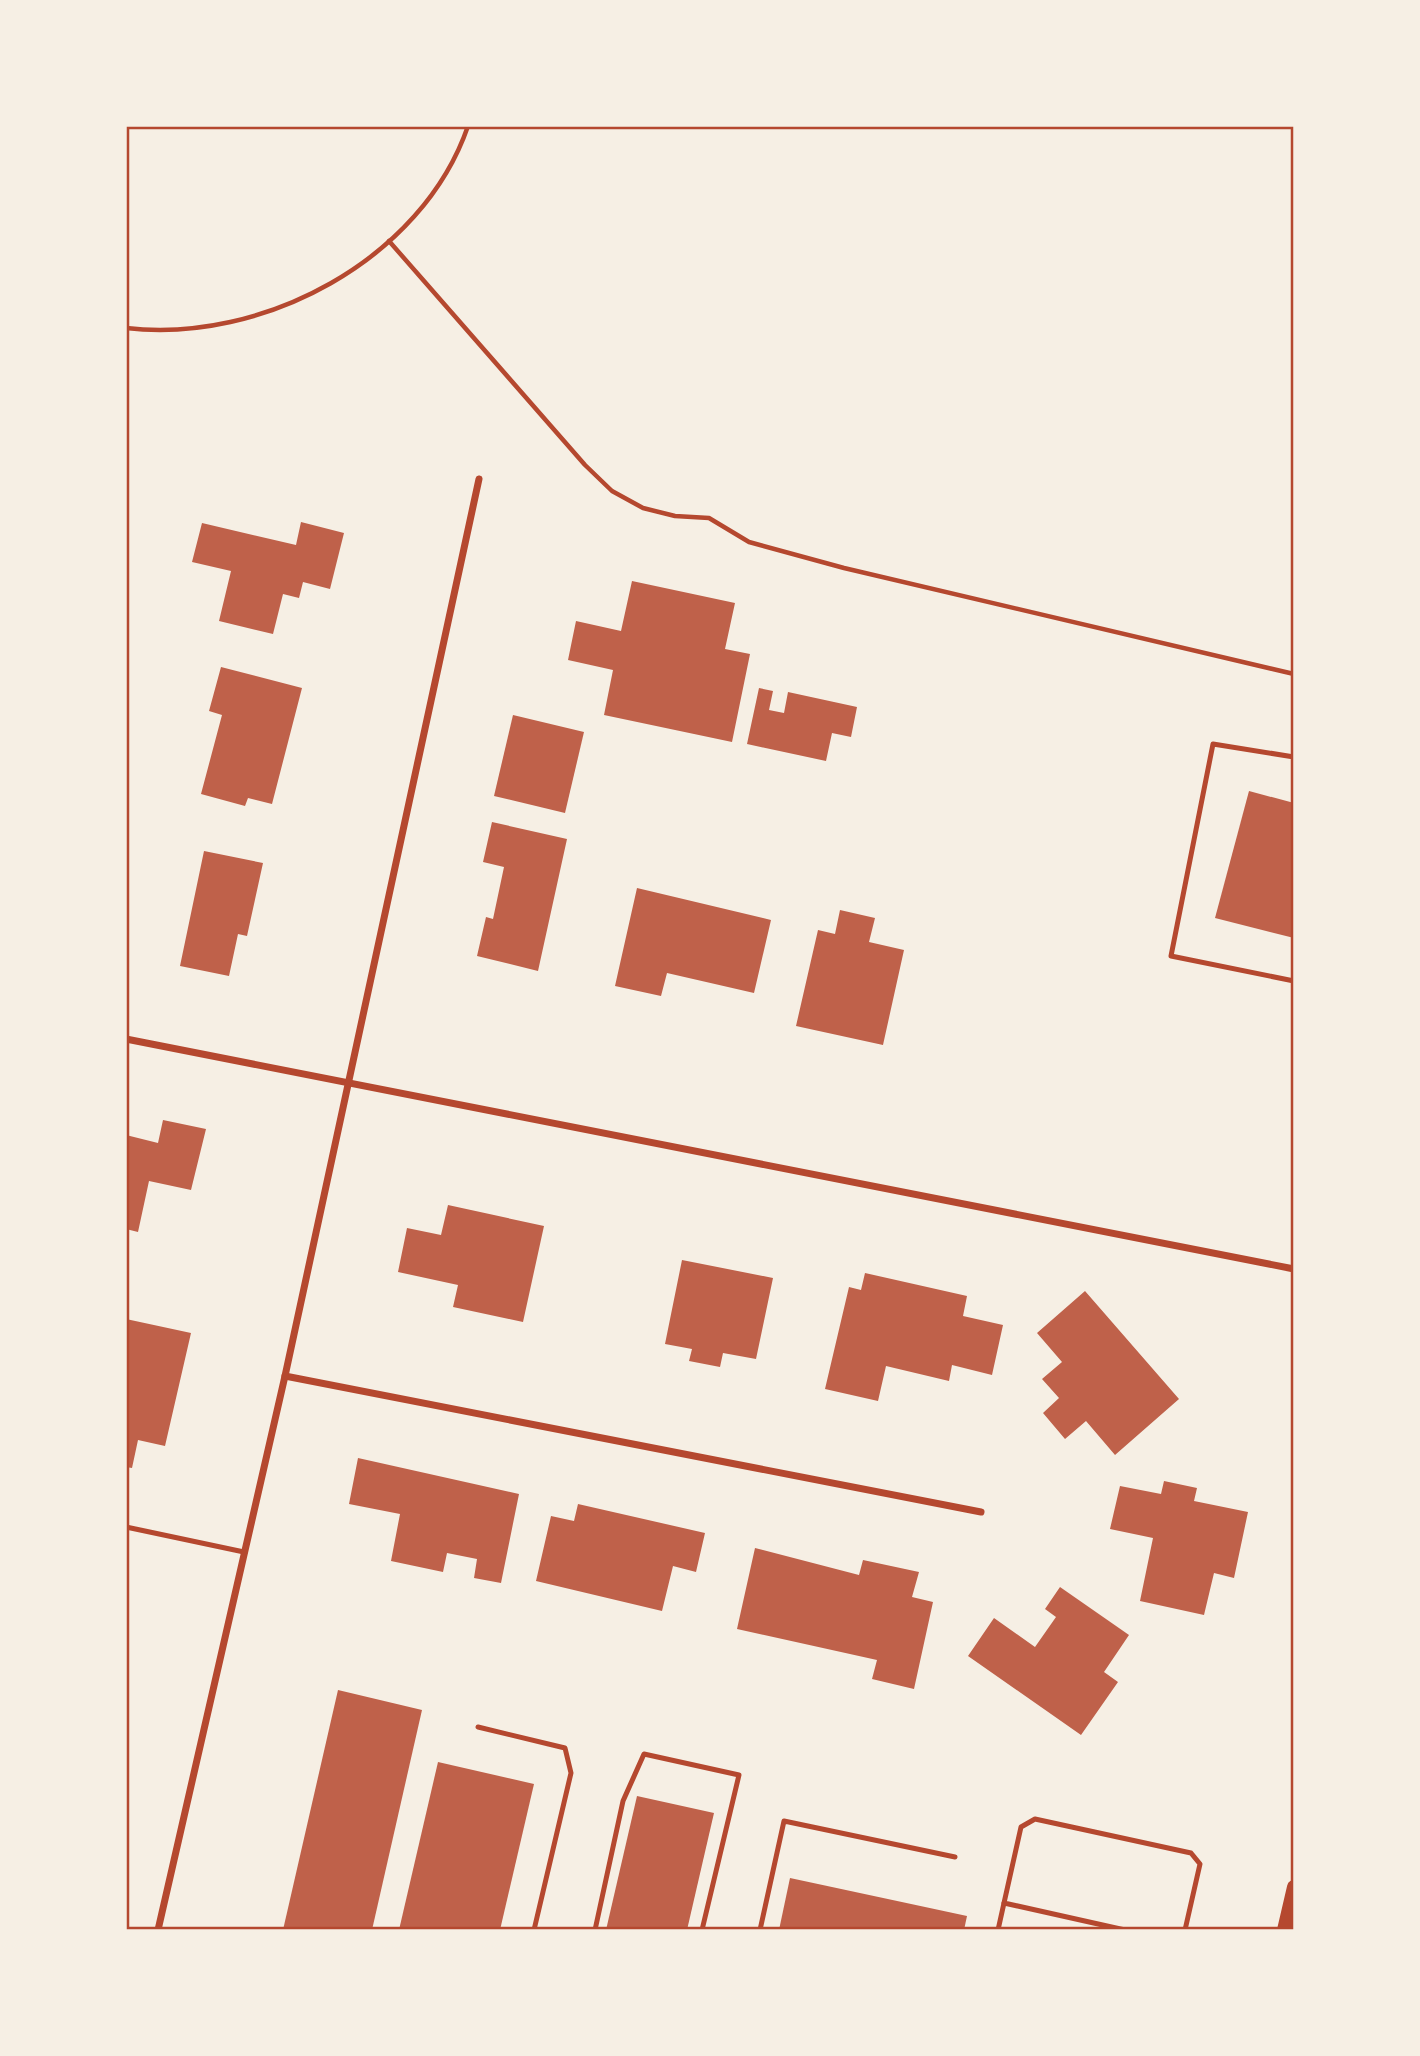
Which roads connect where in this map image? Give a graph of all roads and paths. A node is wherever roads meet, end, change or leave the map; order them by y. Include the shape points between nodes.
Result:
1 (468, 126) edge
2 (388, 241) junction
3 (126, 328) edge
4 (479, 479) dead end
5 (1294, 674) edge
6 (1294, 757) edge
7 (1294, 981) edge
8 (126, 1039) edge
9 (348, 1081) junction
10 (1294, 1269) edge
11 (285, 1376) junction
12 (981, 1511) dead end
13 (126, 1527) edge
14 (244, 1552) junction
15 (478, 1727) dead end
16 (955, 1857) dead end
17 (1294, 1886) edge
18 (1004, 1903) junction
19 (158, 1930) edge
20 (534, 1930) edge
21 (596, 1930) edge
22 (702, 1930) edge
23 (760, 1930) edge
24 (998, 1930) edge
25 (1125, 1930) edge
26 (1185, 1930) edge
27 (1284, 1930) edge

1 - 2 path via 439,181
2 - 3 path via 370,259 328,285 241,321 158,332
2 - 5 path via 585,465 612,491 643,508 709,518 749,542 844,568
4 - 9 street
6 - 7 lane via 1213,744 1171,956
8 - 9 street
9 - 10 street
9 - 11 street
11 - 12 street
11 - 14 street
13 - 14 lane
14 - 19 street
15 - 20 lane via 565,1748 571,1773
16 - 23 lane via 784,1821
17 - 27 main road
18 - 24 lane
18 - 25 lane
18 - 26 lane via 1021,1827 1035,1819 1191,1853 1200,1864
21 - 22 lane via 623,1801 644,1754 739,1775

